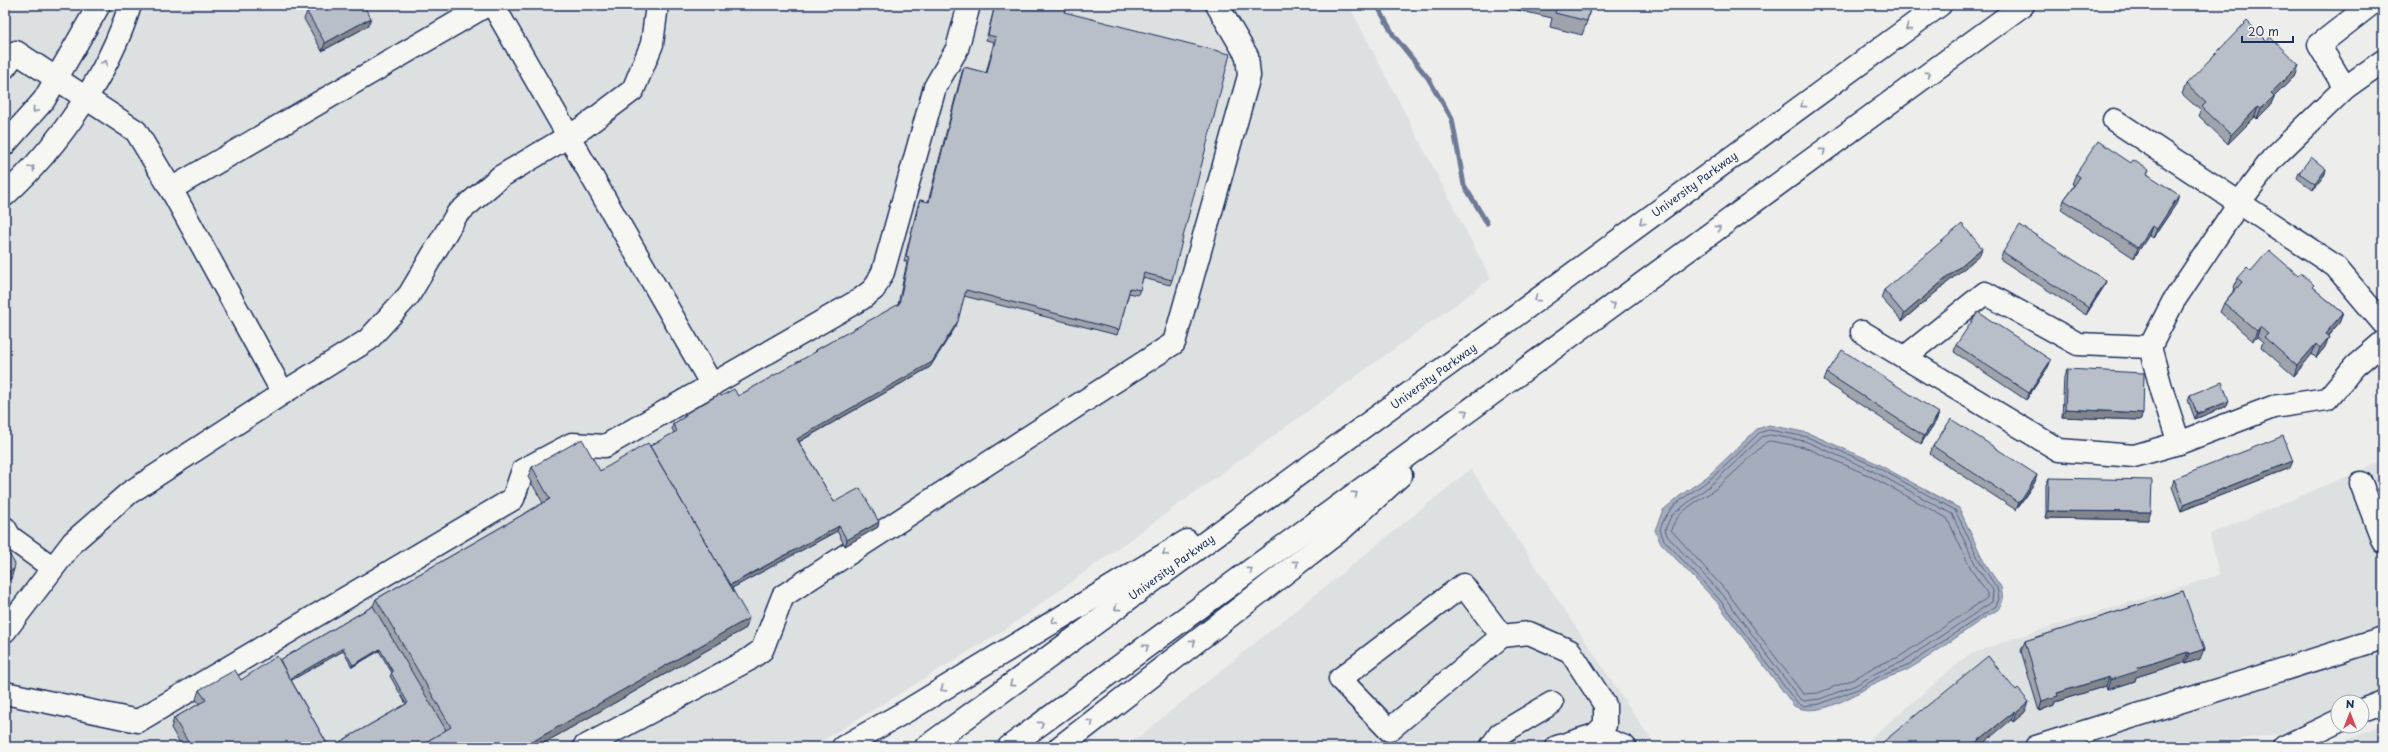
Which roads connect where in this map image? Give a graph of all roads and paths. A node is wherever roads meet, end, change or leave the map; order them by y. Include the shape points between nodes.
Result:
1 (99, 5) edge
2 (130, 5) edge
3 (487, 5) edge
4 (493, 5) edge
5 (657, 5) edge
6 (969, 5) edge
7 (1217, 5) edge
8 (1940, 5) edge
9 (2022, 5) edge
10 (2370, 5) edge
11 (2383, 60) edge
12 (5, 67) edge
13 (58, 78) junction
14 (2345, 88) junction
15 (86, 97) junction
16 (2114, 120) dead end
17 (570, 136) junction
18 (5, 144) edge
19 (171, 189) junction
20 (5, 195) edge
21 (2239, 203) junction
22 (2383, 323) edge
23 (1862, 332) dead end
24 (2383, 342) edge
25 (2150, 346) junction
26 (1904, 357) junction
27 (712, 385) junction
28 (283, 393) junction
29 (1434, 436) junction
30 (2179, 443) junction
31 (2361, 483) dead end
32 (1261, 502) junction
33 (5, 528) edge
34 (2383, 541) edge
35 (53, 568) junction
36 (5, 631) edge
37 (1502, 636) junction
38 (2383, 638) edge
39 (5, 693) edge
40 (2383, 702) edge
41 (1552, 703) dead end
42 (2370, 707) edge
43 (2330, 725) edge
44 (1595, 735) junction
45 (584, 747) edge
46 (843, 747) edge
47 (926, 747) edge
48 (1009, 747) edge
49 (1060, 747) edge
50 (1491, 747) edge
51 (1558, 747) edge
52 (1625, 747) edge
53 (2036, 747) edge
54 (2284, 747) edge

1 - 13 main road
15 -> 2 main road via 121,33
3 - 19 main road
4 - 17 main road
5 - 17 main road via 652,44 632,90
6 - 27 main road via 957,49 935,87 883,272 874,290
7 - 45 main road via 1247,56 1249,76 1174,343 783,596 762,650 748,660
8 -> 32 main road, University Parkway
29 -> 9 main road
10 - 14 main road via 2319,45
11 - 14 main road
12 - 13 main road via 16,52
13 - 15 main road
13 -> 18 main road via 44,100
14 - 21 main road via 2272,159
15 - 19 main road via 136,131
20 -> 15 main road via 25,178
16 - 21 main road
17 - 27 main road
17 - 28 main road via 500,177 457,214 409,295 368,340
19 - 28 main road
21 - 22 main road via 2335,266
21 - 25 main road via 2173,302
23 - 26 main road
24 - 30 main road via 2355,366 2327,399 2273,407
25 - 26 main road via 2078,344 1985,293
25 - 30 main road
26 - 30 main road via 2060,450 2134,456
27 - 39 main road via 605,446 572,444 523,470 513,499 138,721
28 - 35 main road via 129,493 73,542
48 -> 29 main road
49 -> 29 main road via 1342,528 1393,483
31 - 34 main road
32 -> 46 main road via 1175,547 910,709
32 -> 47 main road, University Parkway
33 - 35 main road via 10,537
35 - 36 main road
37 - 37 main road via 1389,730 1340,679 1463,585
37 - 44 main road via 1529,633 1570,651 1605,705 1605,725
38 - 53 main road
40 - 42 main road
41 - 50 main road via 1500,734
43 - 54 main road
44 - 51 main road
44 - 52 main road

